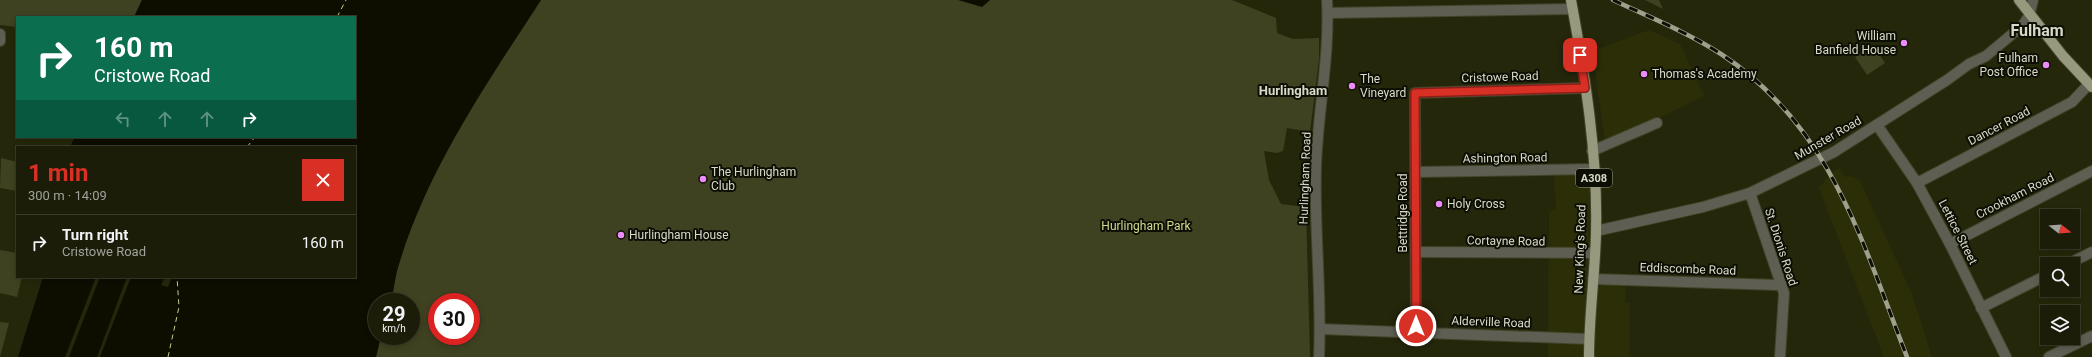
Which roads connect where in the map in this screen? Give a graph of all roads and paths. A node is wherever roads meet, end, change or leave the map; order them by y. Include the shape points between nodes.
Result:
1 (1327, 0) edge
2 (2019, 0) edge
3 (2034, 0) edge
4 (1521, 4) edge
5 (1571, 4) edge
6 (2030, 12) junction
7 (1328, 13) junction
8 (0, 34) edge
9 (0, 41) edge
10 (2090, 86) edge
11 (1585, 88) junction
12 (1415, 93) joint
13 (1657, 123) dead end
14 (1877, 125) junction
15 (1592, 150) junction
16 (1594, 169) junction
17 (2092, 171) edge
18 (1416, 172) junction
19 (1917, 183) junction
20 (1750, 193) junction
21 (1596, 231) junction
22 (1950, 244) junction
23 (1417, 252) junction
24 (2092, 252) edge
25 (1595, 254) junction
26 (2080, 258) edge
27 (2040, 278) edge
28 (1593, 279) junction
29 (1782, 283) junction
30 (1981, 308) junction
31 (1320, 329) junction
32 (1416, 332) junction
33 (2092, 336) edge
34 (1589, 339) junction
35 (1319, 357) edge
36 (1589, 357) edge
37 (1780, 357) edge
38 (2006, 357) edge
39 (2049, 357) edge

1 - 7 street, Hurlingham Road
2 - 6 main road
3 - 6 street, Munster Road
4 - 5 street
4 - 7 street
5 - 11 main road, New King's Road / A308
6 - 10 main road
6 - 14 street, Munster Road via 2023,24 1986,56 1969,64
7 - 31 street, Hurlingham Road via 1328,47 1316,166
8 - 9 street
10 - 19 street, Dancer Road via 2072,102
11 - 12 street, Cristowe Road
11 - 15 main road, New King's Road / A308
12 - 18 street, Bettridge Road
13 - 15 street
14 - 19 street, Lettice Street
14 - 20 street, Munster Road via 1834,152
15 - 16 main road, New King's Road / A308
16 - 18 street, Ashington Road
16 - 21 main road, New King's Road / A308
17 - 22 street, Crookham Road
18 - 23 street, Bettridge Road
19 - 22 street, Lettice Street
20 - 21 street, Munster Road via 1703,207
20 - 29 street, St. Dionis Road
21 - 25 main road, New King's Road / A308
22 - 30 street, Lettice Street
23 - 25 street, Cortayne Road
23 - 32 street, Bettridge Road
24 - 26 street
25 - 28 main road, New King's Road / A308
27 - 30 street
28 - 29 street, Eddiscombe Road via 1777,285
28 - 34 main road, New King's Road / A308
29 - 37 street, St. Dionis Road via 1784,293
30 - 38 street, Lettice Street
31 - 32 street, Alderville Road
31 - 35 street, Hurlingham Road
32 - 34 street, Alderville Road
33 - 39 street
34 - 36 main road, New King's Road / A308

